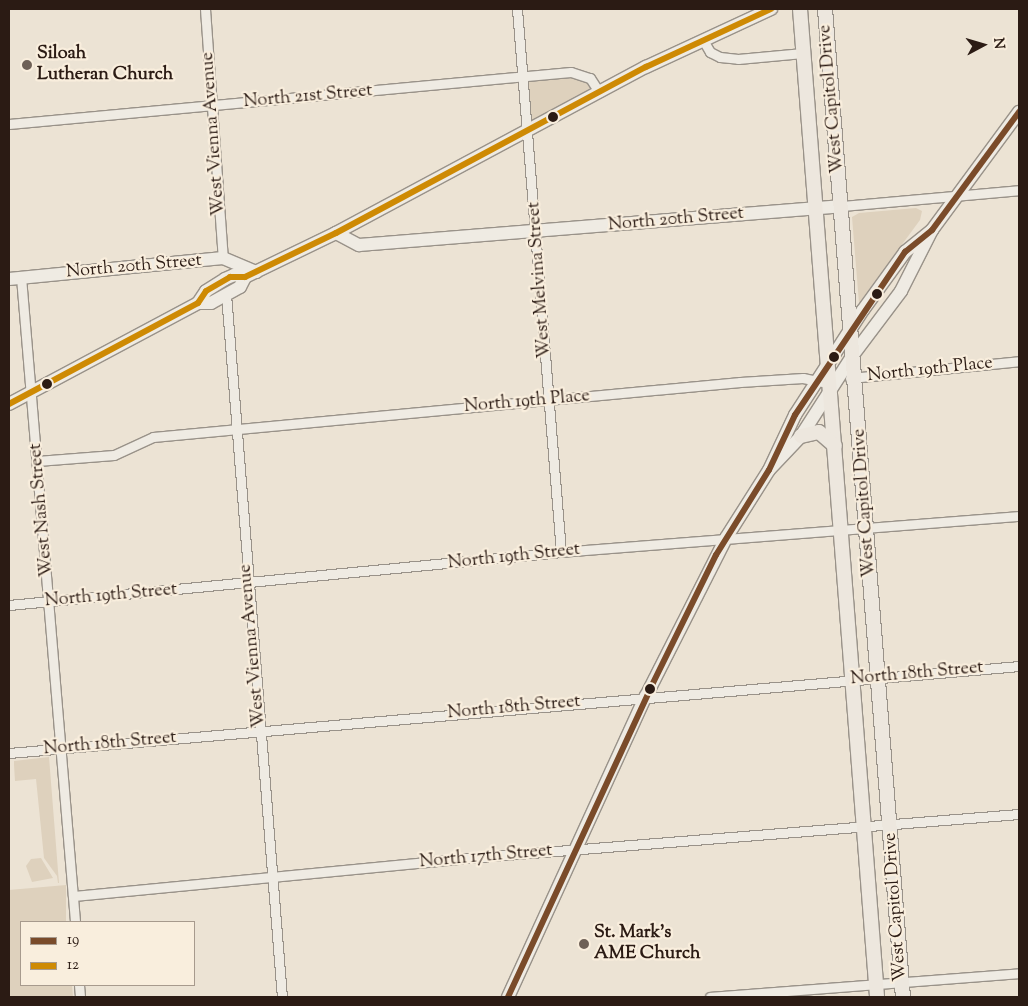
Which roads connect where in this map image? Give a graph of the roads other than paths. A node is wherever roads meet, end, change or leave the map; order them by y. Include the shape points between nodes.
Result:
1 (205, 9) edge
2 (516, 9) edge
3 (772, 9) edge
4 (800, 9) edge
5 (825, 9) edge
6 (703, 40) junction
7 (803, 53) junction
8 (523, 76) junction
9 (599, 92) junction
10 (213, 105) junction
11 (1019, 112) edge
12 (9, 124) edge
13 (529, 129) junction
14 (1019, 190) edge
15 (959, 195) junction
16 (841, 206) junction
17 (816, 208) junction
18 (932, 230) junction
19 (536, 232) junction
20 (336, 234) junction
21 (223, 258) junction
22 (251, 275) junction
23 (15, 278) edge
24 (226, 294) junction
25 (198, 303) junction
26 (851, 329) junction
27 (853, 355) junction
28 (1019, 361) edge
29 (828, 363) junction
30 (855, 378) junction
31 (828, 383) junction
32 (32, 391) junction
33 (549, 400) junction
34 (9, 404) edge
35 (235, 430) junction
36 (801, 436) junction
37 (835, 446) junction
38 (37, 461) junction
39 (769, 470) junction
40 (1019, 516) edge
41 (867, 528) junction
42 (842, 529) junction
43 (726, 538) junction
44 (561, 552) junction
45 (248, 583) junction
46 (50, 601) junction
47 (9, 605) edge
48 (1019, 666) edge
49 (878, 678) junction
50 (853, 680) junction
51 (646, 696) junction
52 (260, 730) junction
53 (62, 748) junction
54 (9, 753) edge
55 (1019, 814) edge
56 (890, 824) junction
57 (864, 826) junction
58 (577, 849) junction
59 (272, 876) junction
60 (73, 896) junction
61 (75, 921) edge
62 (1019, 973) edge
63 (901, 982) junction
64 (877, 991) edge
65 (282, 997) edge
66 (508, 997) edge
67 (710, 997) edge
68 (902, 997) edge

1 - 10 street, West Vienna Avenue
2 - 8 street, West Melvina Street
3 - 6 main road
4 - 7 main road, West Capitol Drive
5 - 16 main road, West Capitol Drive
6 - 7 street via 710,52 720,57 738,59
6 - 9 main road
7 - 17 main road, West Capitol Drive
8 - 9 street, North 21st Street via 581,73 590,78
8 - 10 street, North 21st Street
8 - 13 street, West Melvina Street
9 - 13 main road
10 - 12 street, North 21st Street
10 - 21 street, West Vienna Avenue
11 - 15 main road
13 - 19 street, West Melvina Street
13 - 20 main road
14 - 15 street, North 20th Street
15 - 16 street, North 20th Street
15 - 18 main road
16 - 17 main road, North 20th Street
16 - 26 main road, West Capitol Drive
17 - 19 main road, North 20th Street
17 - 29 main road, West Capitol Drive
18 - 26 main road via 905,252
18 - 27 main road via 912,274
19 - 20 main road, North 20th Street via 359,245
19 - 33 street, West Melvina Street
20 - 22 main road
21 - 22 main road, North 20th Street
21 - 23 main road, North 20th Street
22 - 24 main road via 240,287
22 - 25 main road via 234,275 225,279 206,291
23 - 32 street, West Nash Street
24 - 25 main road via 211,303
24 - 35 street, West Vienna Avenue
25 - 32 main road
26 - 27 main road, West Capitol Drive
26 - 29 main road
27 - 30 main road, West Capitol Drive
27 - 31 main road
28 - 30 street, North 19th Place
29 - 31 main road, West Capitol Drive
30 - 31 street, North 19th Place
30 - 41 main road, West Capitol Drive
31 - 33 street, North 19th Place via 803,378
31 - 36 main road
31 - 37 main road, West Capitol Drive
31 - 39 main road via 781,440
32 - 34 main road
32 - 38 street, West Nash Street
33 - 35 street, North 19th Place
33 - 44 street, West Melvina Street
35 - 38 street, North 19th Place via 153,437 114,455
35 - 45 street, West Vienna Avenue
36 - 37 main road via 819,432
36 - 39 main road
37 - 42 main road, West Capitol Drive
38 - 46 street, West Nash Street
39 - 43 main road
40 - 41 street, North 19th Street
41 - 42 street, North 19th Street
41 - 49 main road, West Capitol Drive
42 - 43 street, North 19th Street
42 - 50 main road, West Capitol Drive
43 - 44 street, North 19th Street
43 - 51 main road
44 - 45 street, North 19th Street
45 - 46 street, North 19th Street
45 - 52 street, West Vienna Avenue
46 - 47 street, North 19th Street
46 - 53 street, West Nash Street
48 - 49 street, North 18th Street
49 - 50 street, North 18th Street
49 - 56 main road, West Capitol Drive
50 - 51 street, North 18th Street
50 - 57 main road, West Capitol Drive
51 - 52 street, North 18th Street
51 - 58 main road
52 - 53 street, North 18th Street
52 - 59 street, West Vienna Avenue
53 - 54 street, North 18th Street
53 - 60 street, West Nash Street
55 - 56 street, North 17th Street
56 - 57 street, North 17th Street
56 - 63 main road, West Capitol Drive
57 - 58 street, North 17th Street
57 - 64 main road, West Capitol Drive
58 - 59 street, North 17th Street
58 - 66 main road
59 - 60 street, North 17th Street
59 - 65 street, West Vienna Avenue
60 - 61 street, West Nash Street
62 - 63 street
63 - 64 street
63 - 68 main road, West Capitol Drive
64 - 67 street

